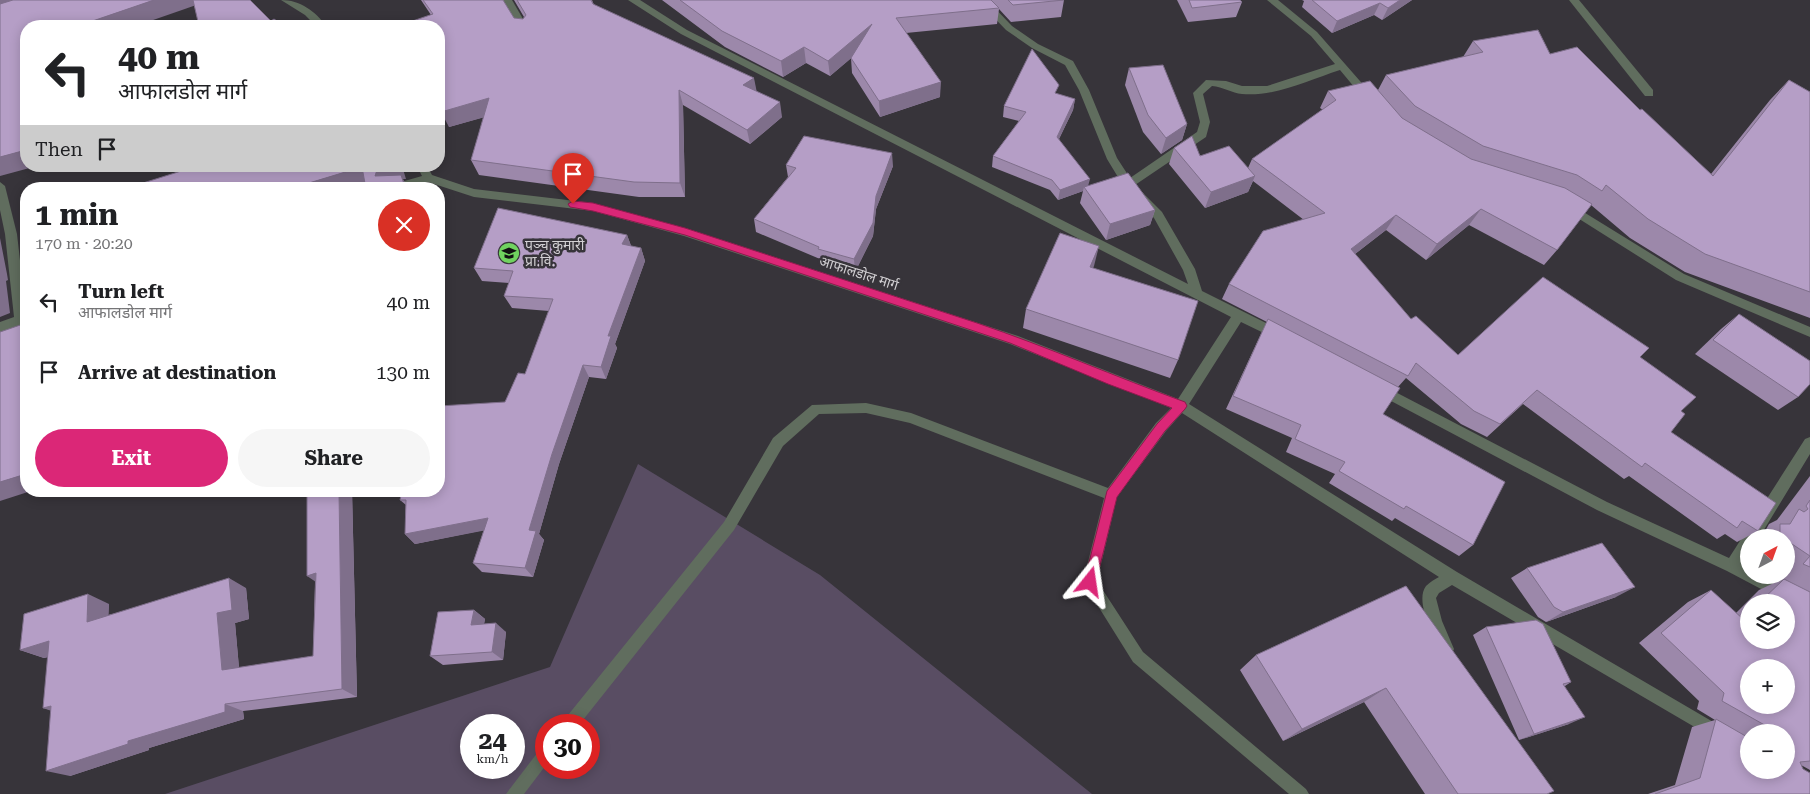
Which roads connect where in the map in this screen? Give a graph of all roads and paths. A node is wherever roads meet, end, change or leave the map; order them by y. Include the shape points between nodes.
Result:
1 (286, 0) edge
2 (507, 0) edge
3 (633, 0) edge
4 (982, 0) edge
5 (1272, 0) edge
6 (1574, 0) edge
7 (315, 20) edge
8 (525, 31) edge
9 (1341, 66) junction
10 (1648, 93) dead end
11 (1379, 109) edge
12 (425, 172) edge
13 (428, 178) junction
14 (415, 182) edge
15 (440, 182) edge
16 (445, 184) edge
17 (1128, 184) junction
18 (0, 186) edge
19 (1557, 199) edge
20 (1197, 293) junction
21 (20, 298) edge
22 (1238, 314) junction
23 (20, 320) edge
24 (0, 328) edge
25 (1810, 332) edge
26 (1290, 342) edge
27 (1368, 383) edge
28 (1181, 406) junction
29 (1810, 443) edge
30 (1111, 495) junction
31 (1756, 529) edge
32 (1740, 554) edge
33 (1732, 566) junction
34 (1452, 577) junction
35 (1810, 608) edge
36 (1455, 665) edge
37 (578, 714) edge
38 (1723, 736) edge
39 (535, 767) edge
40 (514, 794) edge
41 (1300, 794) edge

1 - 7 street
2 - 8 street
3 - 20 street via 684,32
4 - 17 street via 1010,28 1035,46 1069,63 1084,90 1112,158
5 - 9 street via 1314,34
6 - 10 street
9 - 11 street
9 - 17 street via 1267,90 1241,90 1210,82 1198,93 1205,122 1202,134
12 - 13 street
13 - 14 street
13 - 15 street, आफालडोल मार्ग
16 - 28 street, आफालडोल मार्ग via 474,193 593,207 685,232 1014,340
17 - 20 street via 1158,215 1189,268
18 - 21 street
19 - 25 street via 1680,277
20 - 22 street
22 - 26 street
22 - 28 street
23 - 24 street
27 - 33 street via 1602,506
28 - 30 street via 1161,427
28 - 34 street, आफालडोल मार्ग
29 - 31 street
30 - 37 street via 911,418 866,408 816,409 778,442 729,526
30 - 41 street via 1090,582 1138,657
32 - 33 street
33 - 35 street
34 - 36 street via 1429,595 1431,610
34 - 38 street, आफालडोल मार्ग
39 - 40 street

